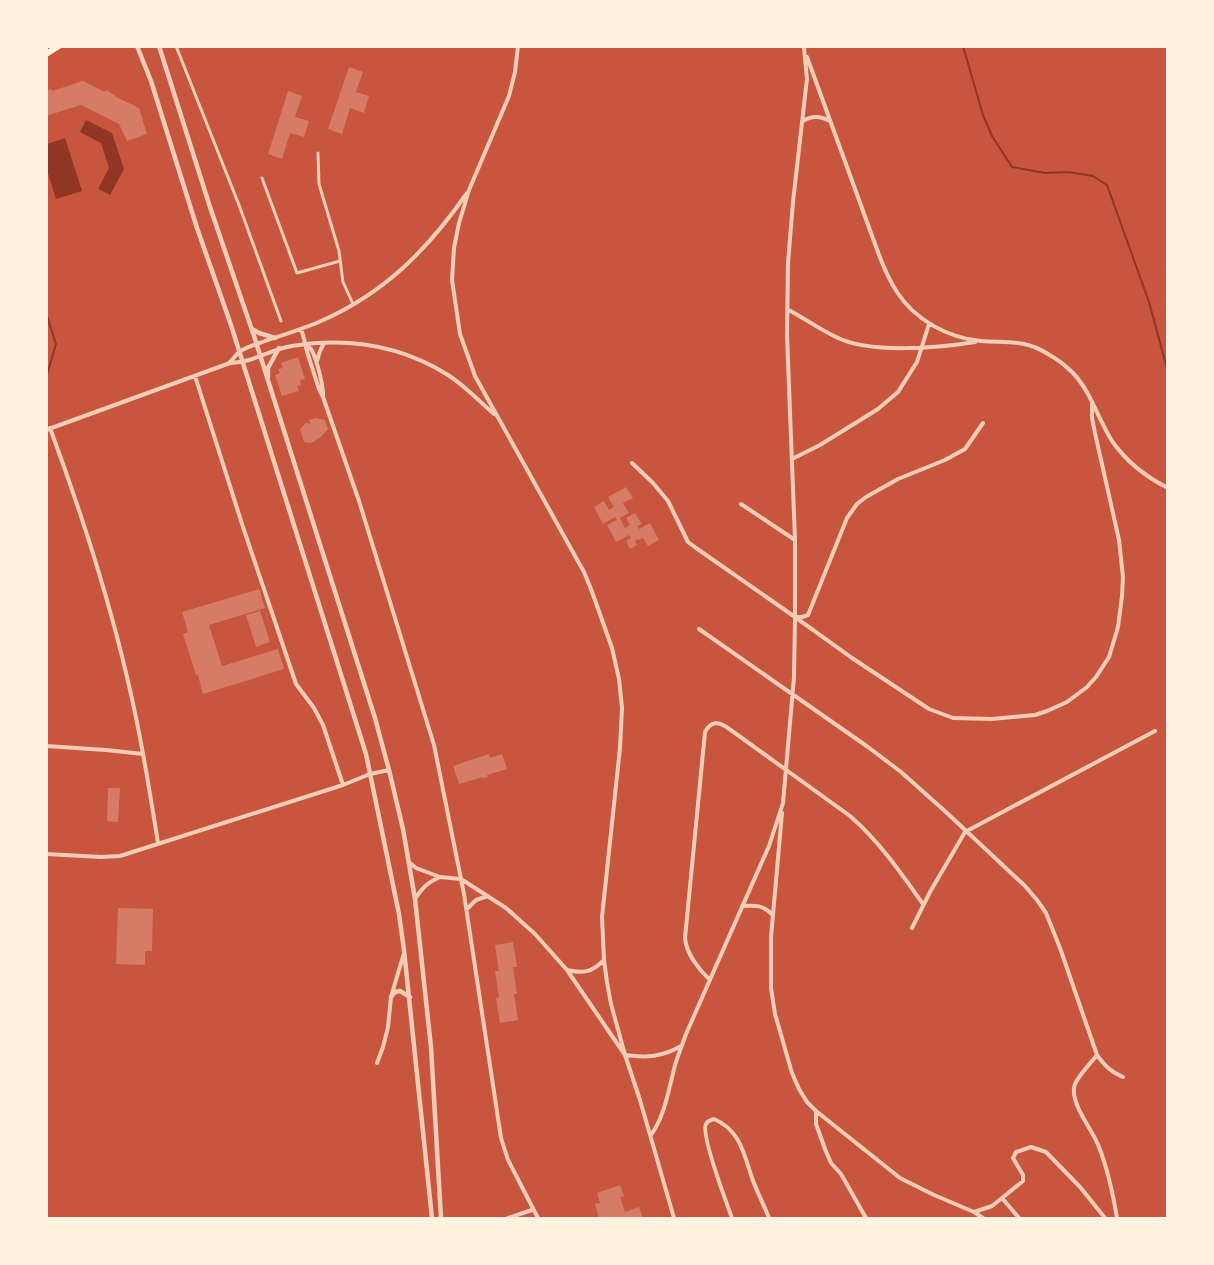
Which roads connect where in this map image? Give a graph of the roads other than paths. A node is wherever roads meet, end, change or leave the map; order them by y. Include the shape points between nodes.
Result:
1 (59, 46) edge
2 (137, 46) edge
3 (159, 46) edge
4 (176, 46) edge
5 (518, 46) edge
6 (804, 47) edge
7 (46, 54) edge
8 (803, 121) junction
9 (831, 121) junction
10 (318, 153) dead end
11 (262, 178) dead end
12 (470, 190) junction
13 (340, 261) junction
14 (353, 304) junction
15 (787, 309) junction
16 (281, 321) dead end
17 (929, 324) junction
18 (251, 328) junction
19 (301, 329) junction
20 (275, 338) junction
21 (979, 341) junction
22 (324, 342) junction
23 (256, 344) junction
24 (307, 345) junction
25 (922, 346) junction
26 (279, 348) junction
27 (239, 352) junction
28 (260, 356) junction
29 (242, 362) junction
30 (230, 363) junction
31 (317, 365) junction
32 (195, 375) junction
33 (267, 380) junction
34 (323, 397) junction
35 (1092, 403) junction
36 (497, 417) junction
37 (983, 423) dead end
38 (48, 429) edge
39 (792, 459) junction
40 (632, 463) dead end
41 (1167, 488) edge
42 (741, 504) dead end
43 (795, 540) junction
44 (795, 617) junction
45 (699, 629) dead end
46 (793, 694) junction
47 (1155, 731) dead end
48 (46, 746) edge
49 (143, 754) junction
50 (389, 770) junction
51 (786, 770) junction
52 (370, 774) junction
53 (343, 784) junction
54 (783, 803) junction
55 (965, 832) junction
56 (158, 843) junction
57 (46, 854) edge
58 (410, 864) junction
59 (440, 877) junction
60 (461, 879) junction
61 (488, 896) junction
62 (415, 899) junction
63 (923, 904) junction
64 (742, 906) junction
65 (467, 909) junction
66 (773, 915) junction
67 (912, 928) dead end
68 (404, 951) junction
69 (604, 960) junction
70 (567, 969) junction
71 (710, 980) junction
72 (410, 997) junction
73 (391, 998) junction
74 (681, 1046) junction
75 (625, 1055) junction
76 (1097, 1055) junction
77 (377, 1063) dead end
78 (1123, 1077) dead end
79 (816, 1111) junction
80 (650, 1135) junction
81 (1002, 1198) junction
82 (532, 1210) junction
83 (974, 1212) junction
84 (432, 1218) edge
85 (441, 1218) edge
86 (508, 1218) edge
87 (538, 1218) edge
88 (674, 1218) edge
89 (732, 1218) edge
90 (769, 1218) edge
91 (866, 1218) edge
92 (983, 1218) edge
93 (1019, 1218) edge
94 (1106, 1218) edge
95 (1117, 1218) edge

1 - 7 main road
2 - 27 street
3 - 18 street
4 - 16 street
5 - 12 street via 509,96
6 - 8 street via 807,79
6 - 9 street
8 - 9 street via 817,117
8 - 15 street via 790,232
9 - 17 street via 888,276 897,293
10 - 13 street via 319,184
11 - 13 street via 297,273
12 - 14 street via 415,258
12 - 36 street via 454,248 452,280 460,334
13 - 14 street via 343,282
14 - 19 street
15 - 25 street via 853,344
15 - 39 street
17 - 21 street via 954,336
17 - 25 street
18 - 20 street
18 - 23 street
19 - 20 street
19 - 24 street
20 - 23 street
21 - 25 street
21 - 35 street via 1012,342 1045,352 1074,374
22 - 24 street
22 - 31 street
22 - 36 street via 380,346 424,362 449,376
23 - 27 street
23 - 28 street
24 - 26 street
24 - 31 street
24 - 34 street
25 - 39 street via 904,384 888,401
26 - 28 street
26 - 33 street via 268,368
27 - 29 street
27 - 30 street
28 - 29 street
28 - 33 street
29 - 30 street
29 - 52 street
30 - 32 street
31 - 34 street
32 - 38 street
32 - 53 street via 296,684 323,725
33 - 50 street
34 - 60 street via 432,735
35 - 41 street via 1119,450
35 - 44 street via 1123,577 1118,627 1109,657 1077,696 1035,715 983,719 947,716 918,702
36 - 69 street via 584,572 616,664 622,708 603,917
37 - 44 street via 965,449 898,479 857,504 847,518 808,615
38 - 49 street via 102,585
39 - 43 street
40 - 44 street via 668,501 688,542
42 - 43 street
43 - 44 street
44 - 46 street
45 - 46 street
46 - 51 street
46 - 55 street via 901,772
47 - 55 street
48 - 49 street
49 - 56 street
50 - 52 street
50 - 58 street
51 - 54 street
51 - 63 street via 865,829
51 - 71 street via 722,724 712,723 705,732 685,938 692,956
52 - 53 street
52 - 68 street
53 - 56 street
54 - 64 street
54 - 66 street
55 - 63 street
55 - 76 street via 1024,886 1046,912
56 - 57 street via 120,856
58 - 59 street
58 - 62 street
59 - 60 street
59 - 62 street via 423,886
60 - 61 street
60 - 65 street
61 - 65 street
61 - 70 street via 535,934
62 - 85 street via 431,1047
63 - 67 street
64 - 66 street via 758,905
64 - 71 street
65 - 82 street via 501,1138
66 - 79 street via 770,964 775,1014 792,1073
68 - 72 street
68 - 73 street
69 - 70 street via 592,970
69 - 75 street
70 - 75 street
71 - 74 street
72 - 73 street via 395,992
72 - 84 street
73 - 77 street via 388,1027
74 - 75 street via 651,1057
74 - 80 street via 666,1102
75 - 80 street
76 - 78 street via 1113,1073
76 - 95 street via 1073,1088 1076,1103 1108,1171
79 - 83 street via 910,1184
79 - 91 street via 816,1124 831,1163
80 - 88 street
81 - 83 street
81 - 93 street
81 - 94 street via 1023,1181 1013,1158 1016,1152 1031,1147 1046,1152
82 - 86 street
82 - 87 street
83 - 92 street
89 - 90 street via 704,1133 705,1125 714,1119 741,1143

